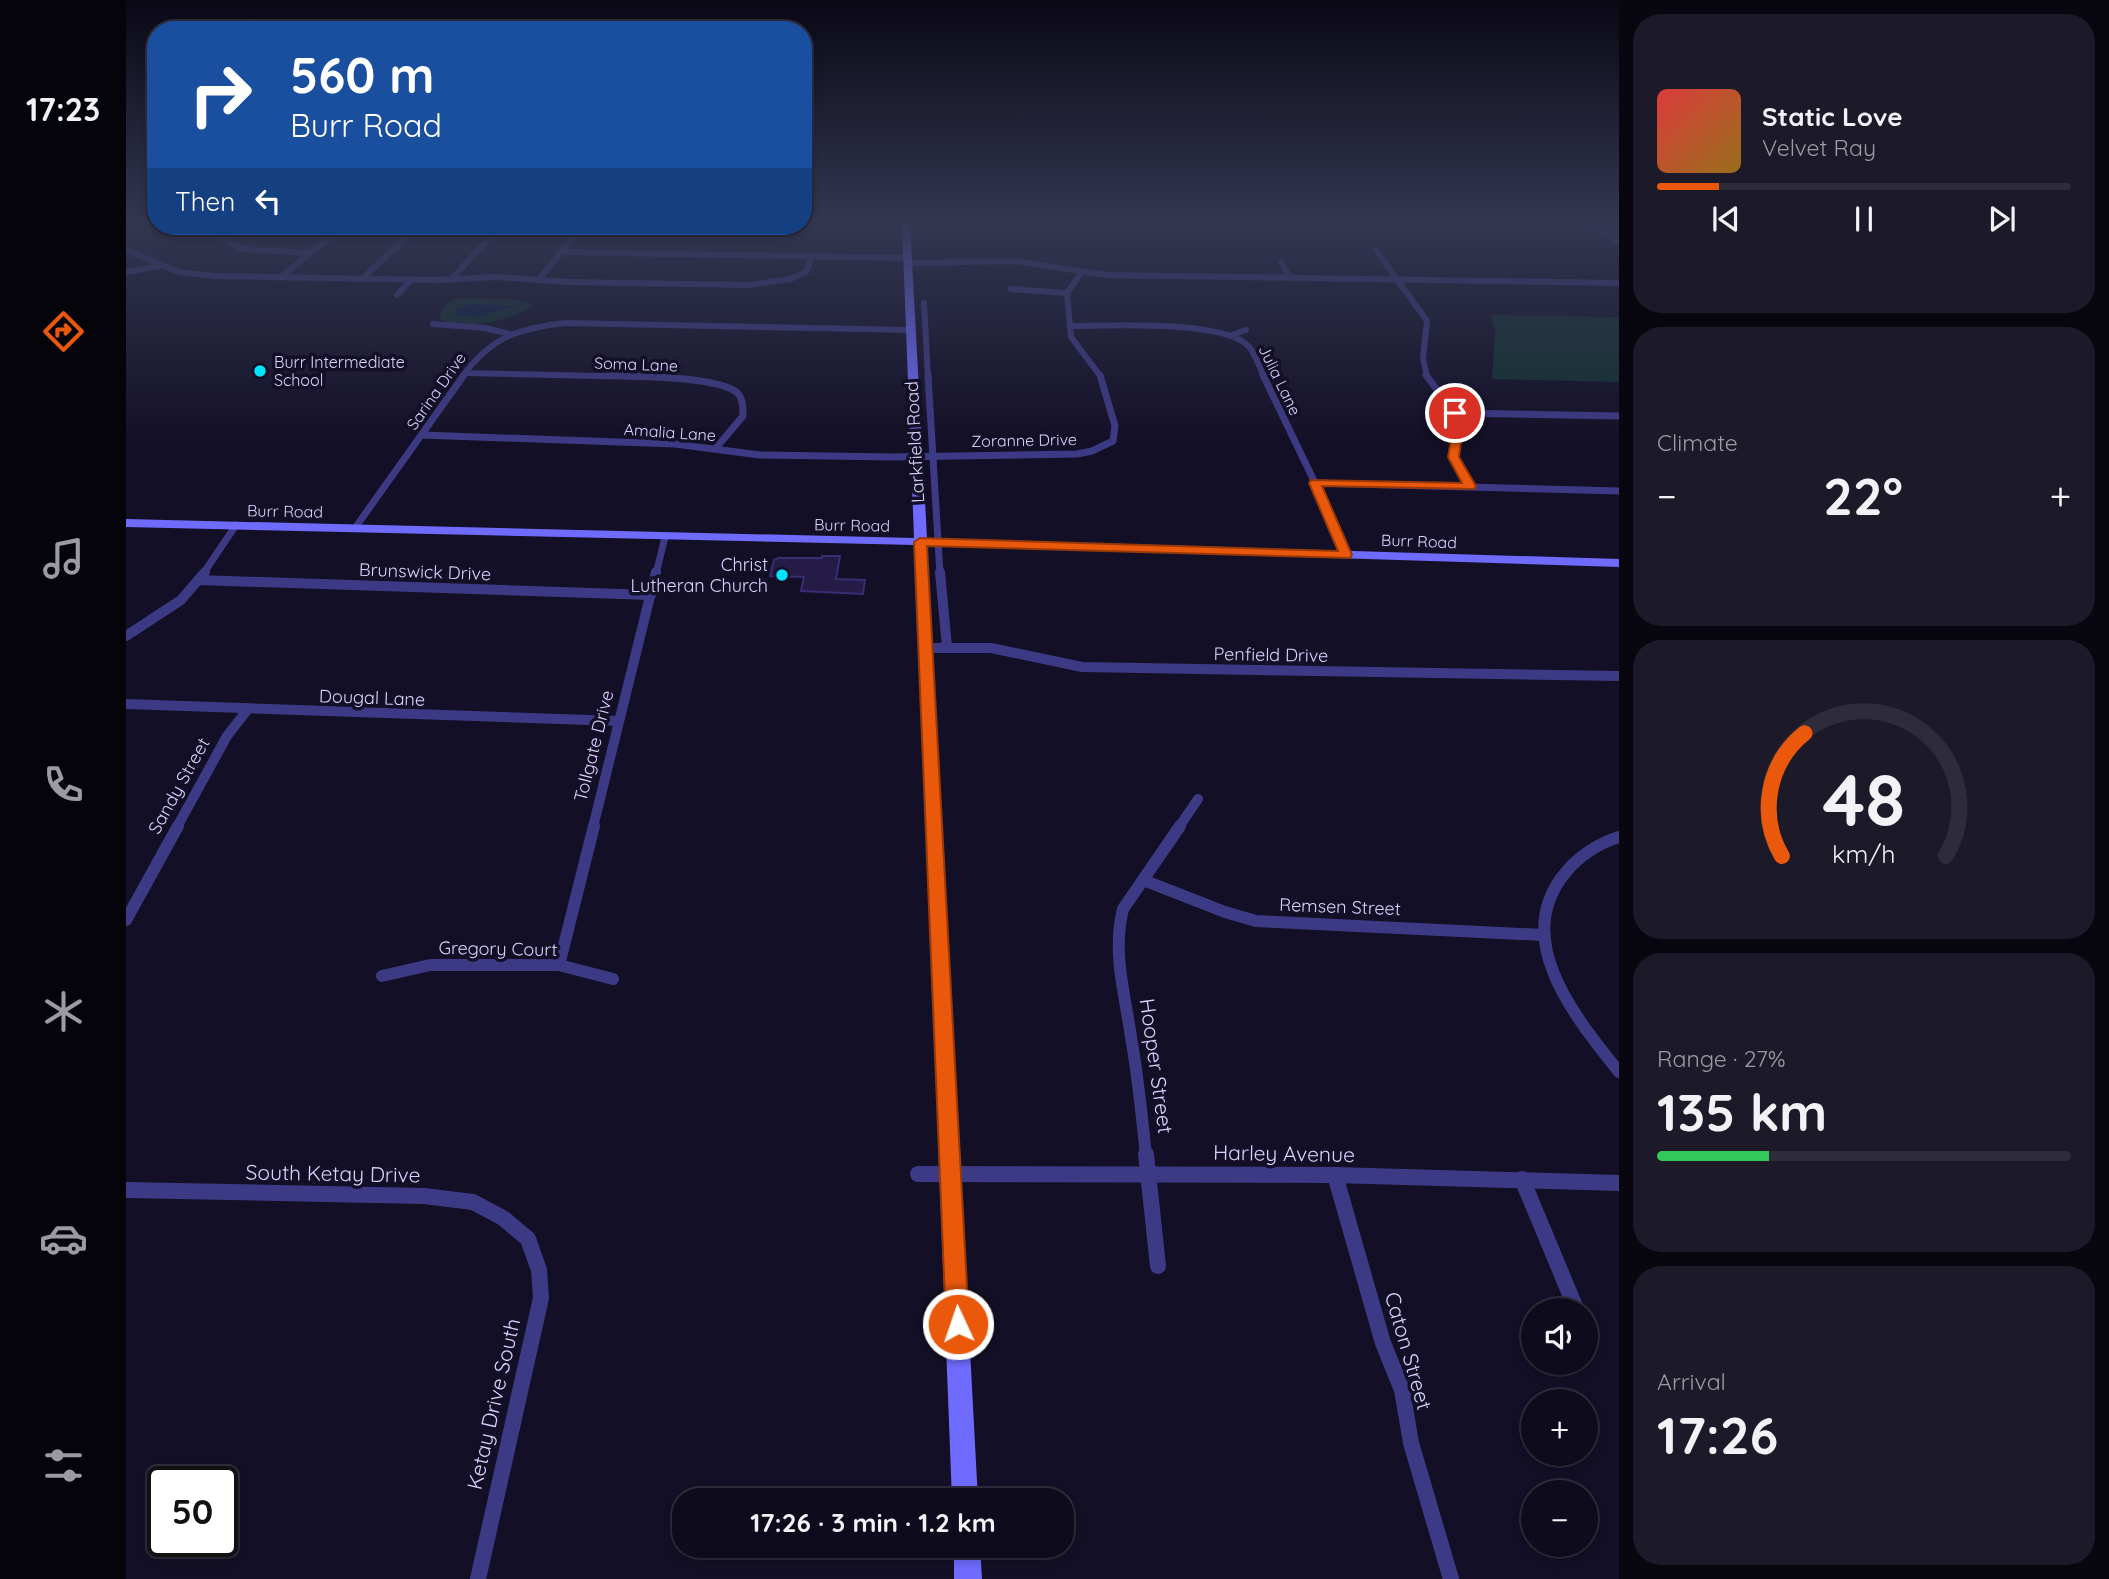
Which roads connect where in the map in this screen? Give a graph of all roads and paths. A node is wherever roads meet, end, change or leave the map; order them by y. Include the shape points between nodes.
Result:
1 (910, 298) edge
2 (1067, 298) edge
3 (1411, 298) edge
4 (924, 303) dead end
5 (433, 324) dead end
6 (1070, 326) junction
7 (911, 330) junction
8 (1246, 330) dead end
9 (509, 334) junction
10 (1232, 335) junction
11 (466, 373) junction
12 (1455, 413) junction
13 (1619, 416) edge
14 (422, 435) junction
15 (716, 448) junction
16 (933, 454) junction
17 (916, 456) junction
18 (1315, 483) junction
19 (1470, 486) junction
20 (1619, 491) edge
21 (126, 523) edge
22 (236, 525) junction
23 (355, 528) junction
24 (665, 537) junction
25 (920, 542) junction
26 (937, 542) junction
27 (1345, 555) junction
28 (1619, 563) edge
29 (199, 580) junction
30 (651, 595) junction
31 (126, 636) edge
32 (947, 647) junction
33 (925, 648) junction
34 (1619, 676) edge
35 (126, 704) edge
36 (248, 709) junction
37 (618, 721) junction
38 (1198, 799) dead end
39 (1619, 838) edge
40 (1143, 880) junction
41 (126, 920) edge
42 (1543, 934) junction
43 (559, 965) junction
44 (382, 976) dead end
45 (613, 979) dead end
46 (1619, 1072) edge
47 (918, 1174) dead end
48 (949, 1174) junction
49 (1149, 1174) junction
50 (1335, 1175) junction
51 (1522, 1179) junction
52 (1619, 1183) edge
53 (126, 1190) edge
54 (528, 1238) joint
55 (1158, 1266) dead end
56 (1572, 1298) edge
57 (964, 1488) edge
58 (967, 1558) edge
59 (478, 1579) edge
60 (968, 1579) edge
61 (1451, 1579) edge

1 - 7 main road, Larkfield Road
2 - 6 street, Zoranne Drive
3 - 12 street via 1427,321 1426,375
4 - 16 street, Larkfield Road
5 - 9 street
6 - 10 street
6 - 16 street, Zoranne Drive via 1071,337 1102,379 1115,426 1113,441 1077,454
7 - 9 street, Sarina Drive via 582,322
7 - 17 main road, Larkfield Road
8 - 10 street
9 - 11 street, Sarina Drive via 482,351
10 - 18 street, Julia Lane via 1254,354
11 - 14 street, Sarina Drive
11 - 15 street, Soma Lane via 684,380 724,386 741,399 743,416
12 - 13 street
12 - 19 street via 1453,457
14 - 15 street, Amalia Lane
14 - 23 street, Sarina Drive
15 - 17 street, Amalia Lane via 760,455
16 - 17 street, Zoranne Drive
16 - 26 street, Larkfield Road
17 - 25 main road, Larkfield Road
18 - 19 street
18 - 27 street, Julia Lane
19 - 20 street
21 - 22 main road, Burr Road
22 - 23 main road, Burr Road
22 - 29 street
23 - 24 main road, Burr Road
24 - 25 main road, Burr Road
24 - 30 street, Tollgate Drive
25 - 26 main road, Burr Road
25 - 33 main road, Larkfield Road
26 - 27 main road, Burr Road
26 - 32 street, Larkfield Road
27 - 28 main road, Burr Road
29 - 30 street, Brunswick Drive
29 - 31 street via 181,600
30 - 37 street, Tollgate Drive
32 - 33 street, Penfield Drive
32 - 34 street, Penfield Drive via 985,648 1082,667
33 - 48 main road, Larkfield Road
35 - 36 street, Dougal Lane
36 - 37 street, Dougal Lane
36 - 41 street, Sandy Street via 227,736
37 - 43 street, Tollgate Drive
38 - 40 street, Hooper Street
39 - 42 street via 1586,853 1565,872 1547,906
40 - 42 street, Remsen Street via 1256,921
40 - 49 street, Hooper Street via 1123,909 1116,944
42 - 46 street via 1567,1004
43 - 44 street, Gregory Court via 430,965
43 - 45 street, Gregory Court
47 - 48 street, Harley Avenue
48 - 49 street, Harley Avenue
48 - 57 main road, Larkfield Road
49 - 50 street, Harley Avenue
49 - 55 street, Hooper Street
50 - 51 street, Harley Avenue
50 - 61 street, Caton Street via 1383,1343 1402,1390 1410,1443
51 - 52 street, Harley Avenue
51 - 56 street
53 - 54 street, South Ketay Drive via 424,1196 472,1202
54 - 59 street, Ketay Drive South via 539,1270 541,1298
58 - 60 main road

